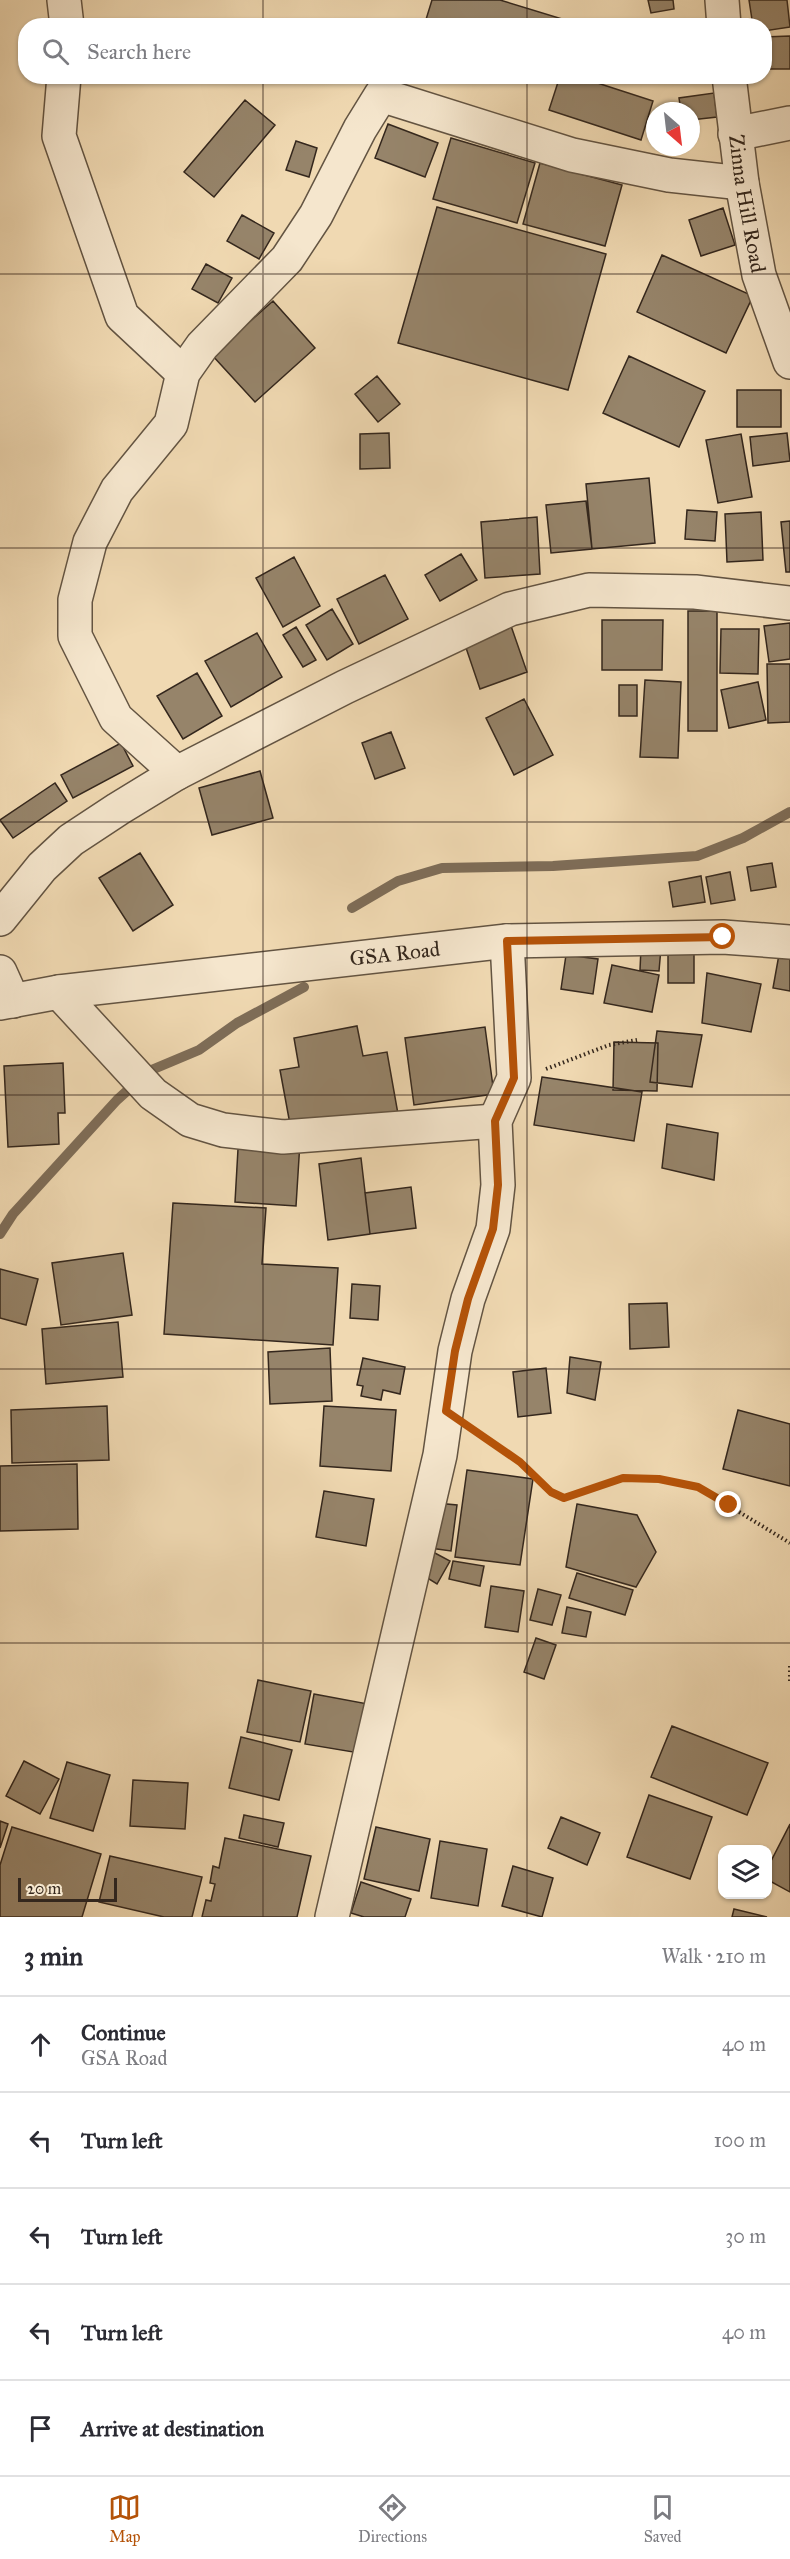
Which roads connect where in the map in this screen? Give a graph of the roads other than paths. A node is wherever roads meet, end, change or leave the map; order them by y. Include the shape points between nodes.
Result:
1 (64, 0) edge
2 (722, 0) edge
3 (66, 18) edge
4 (723, 18) edge
5 (63, 84) edge
6 (730, 84) edge
7 (790, 123) edge
8 (735, 134) junction
9 (742, 183) junction
10 (790, 362) edge
11 (183, 373) junction
12 (790, 603) edge
13 (177, 773) junction
14 (0, 919) edge
15 (507, 941) junction
16 (790, 942) edge
17 (4, 992) edge
18 (59, 992) junction
19 (495, 1121) junction
20 (332, 1917) edge

1 - 3 street
2 - 4 street
5 - 11 street via 59,136 122,315
6 - 8 street, Zinna Hill Road
7 - 8 street
8 - 9 street, Zinna Hill Road
9 - 10 street, Zinna Hill Road via 759,274
9 - 11 street via 669,175 572,155 381,95 316,215 287,259 202,346
11 - 13 street via 171,424 117,489 90,542 75,600 75,636 116,718
12 - 13 street via 695,592 589,590 510,609
13 - 14 street via 71,840 42,867
15 - 16 street, GSA Road via 723,937
15 - 18 street, GSA Road
15 - 19 street via 514,1078
17 - 18 street, GSA Road
18 - 19 street via 153,1094 190,1120 223,1130 284,1137
19 - 20 street via 498,1185 493,1229 468,1299 455,1351 440,1455

